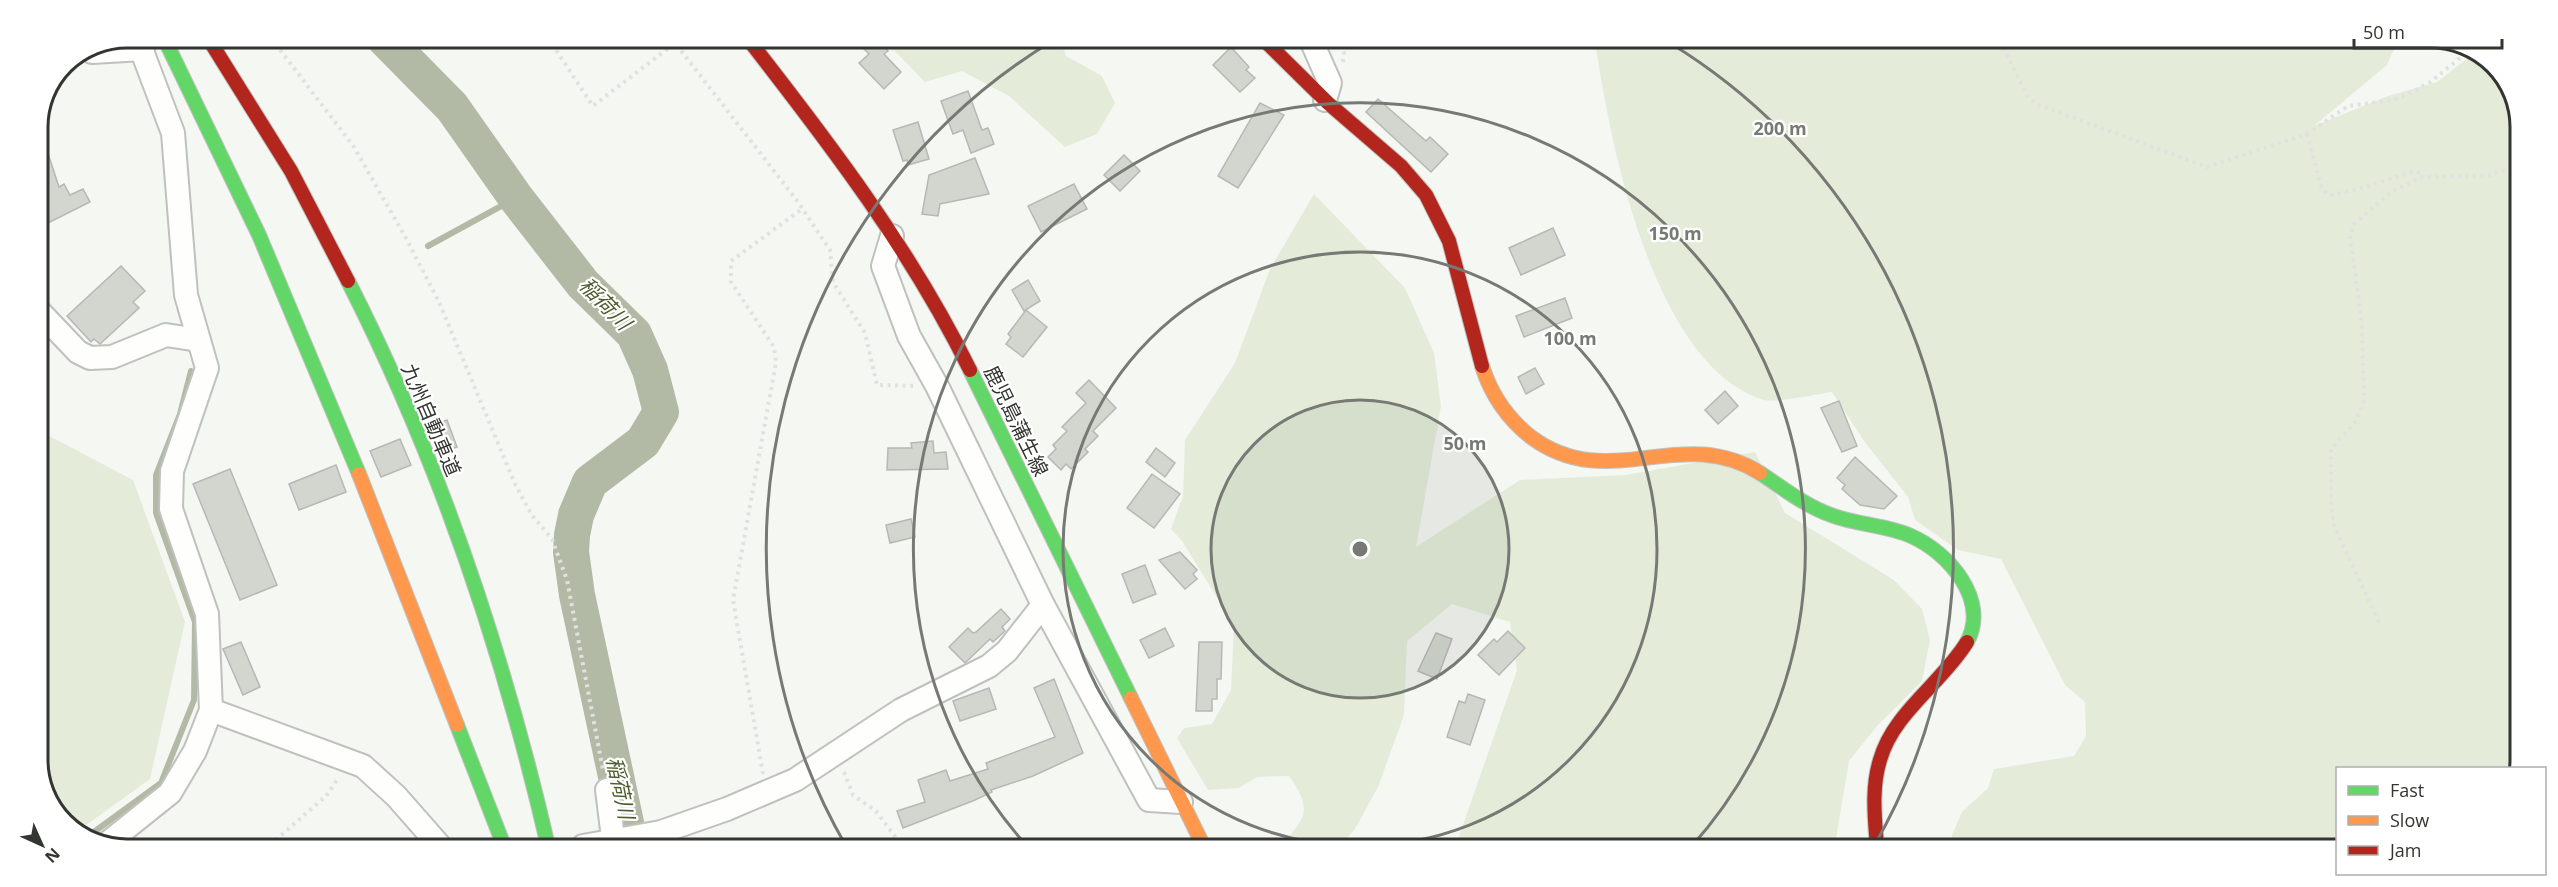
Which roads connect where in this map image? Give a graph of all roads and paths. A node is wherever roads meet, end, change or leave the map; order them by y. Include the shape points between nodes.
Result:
1 (141, 48) edge
2 (169, 48) edge
3 (214, 48) edge
4 (279, 48) edge
5 (555, 48) edge
6 (665, 48) edge
7 (679, 48) edge
8 (755, 48) edge
9 (1272, 48) edge
10 (1315, 48) edge
11 (2004, 48) edge
12 (2464, 55) edge
13 (1325, 100) junction
14 (2307, 134) junction
15 (2510, 168) edge
16 (2422, 177) junction
17 (802, 208) junction
18 (892, 236) junction
19 (48, 320) edge
20 (198, 340) junction
21 (937, 386) junction
22 (1043, 605) junction
23 (2379, 622) dead end
24 (211, 710) junction
25 (837, 755) junction
26 (349, 762) junction
27 (607, 790) joint
28 (766, 792) junction
29 (1181, 802) junction
30 (114, 837) edge
31 (277, 839) edge
32 (434, 839) edge
33 (501, 839) edge
34 (546, 839) edge
35 (612, 839) edge
36 (633, 839) edge
37 (897, 839) edge
38 (1200, 839) edge
39 (1876, 839) edge

1 - 20 street via 172,133 186,295
2 - 33 main road via 208,123 302,333
3 - 34 main road, 九州自動車道 via 316,216 423,447 513,699
4 - 27 path via 354,147 407,240 439,302 515,484 531,514 552,539 567,580
5 - 6 path via 593,106
7 - 17 path
8 - 18 main road, 鹿児島蒲生線 via 839,156
9 - 13 main road
10 - 13 street via 1330,83
11 - 14 path via 2027,95 2036,104 2200,166 2212,166
12 - 14 path via 2408,94 2394,100 2348,106
13 - 39 main road via 1419,184 1437,212 1458,268 1481,368 1500,406 1527,436 1570,460 1607,464 1706,453 1724,455 1822,512 1845,521 1903,531 1926,544 1966,587 1973,604 1974,624 1966,646 1895,727 1875,772
14 - 16 path via 2322,189 2330,195 2415,171
15 - 16 path via 2487,176
16 - 23 path via 2391,192 2354,224 2350,236 2362,324 2364,401 2356,421 2331,449 2331,505 2334,526
17 - 21 path via 830,250 833,282 865,333 877,386
17 - 28 path via 731,261 731,282 774,346 776,362 733,600
18 - 21 street via 883,266 909,336
18 - 29 main road, 鹿児島蒲生線 via 965,361
19 - 20 street via 78,352 90,358 112,357 166,335
20 - 24 street via 207,368 172,471 171,509 207,614
21 - 22 street
22 - 25 street via 1007,651 989,666 901,711
22 - 29 street via 1149,800
24 - 26 street
24 - 30 street via 195,751 170,793
25 - 28 street
25 - 37 path via 853,795 876,811
26 - 31 path via 326,796
26 - 32 street via 363,766
27 - 35 street
28 - 36 street via 727,809
29 - 38 main road, 鹿児島蒲生線

